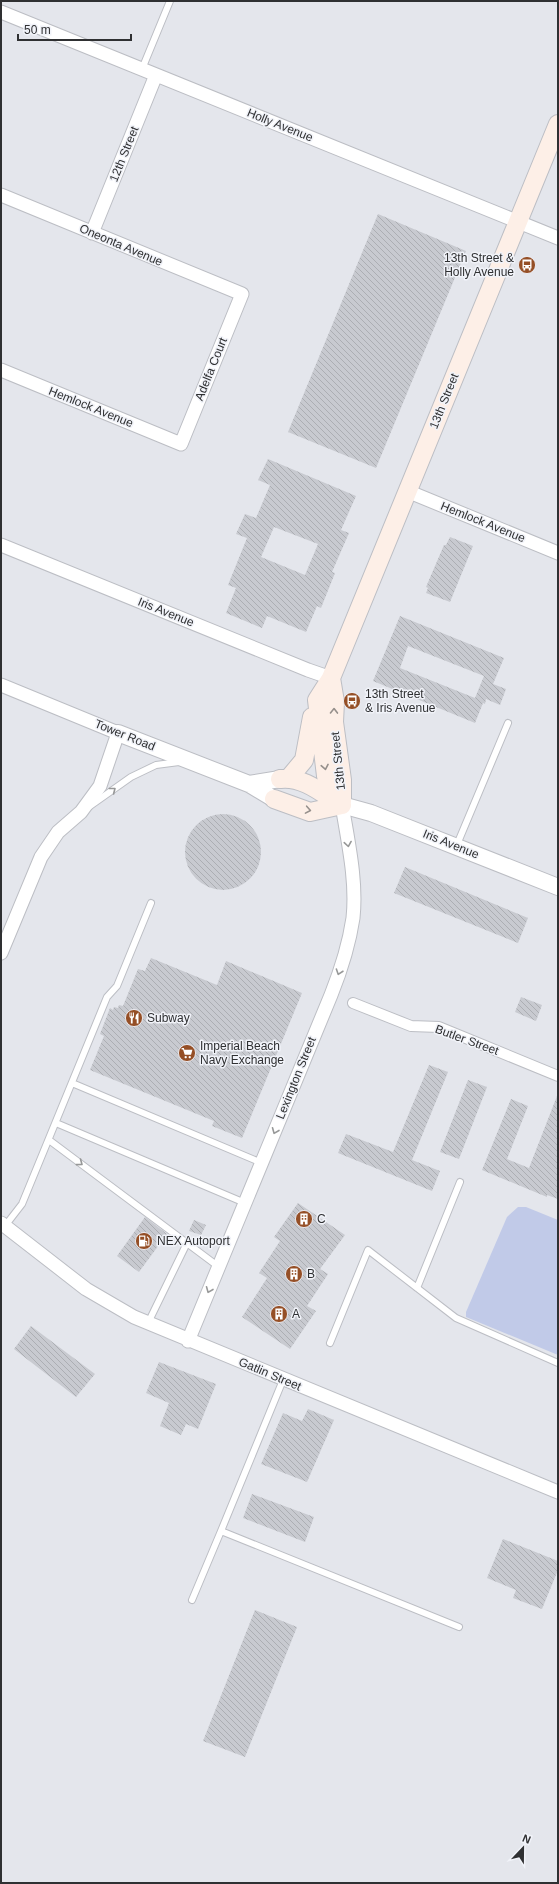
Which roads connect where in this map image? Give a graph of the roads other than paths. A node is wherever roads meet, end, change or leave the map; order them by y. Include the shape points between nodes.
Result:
1 (170, 1) edge
2 (1, 12) edge
3 (142, 69) junction
4 (156, 75) junction
5 (558, 124) edge
6 (1, 195) edge
7 (518, 221) junction
8 (92, 232) junction
9 (558, 238) edge
10 (242, 294) joint
11 (1, 370) edge
12 (180, 444) joint
13 (408, 491) junction
14 (1, 545) edge
15 (558, 553) edge
16 (331, 678) junction
17 (1, 685) edge
18 (317, 700) junction
19 (508, 723) dead end
20 (118, 732) junction
21 (188, 760) junction
22 (285, 779) junction
23 (249, 784) junction
24 (274, 799) joint
25 (342, 805) junction
26 (81, 812) junction
27 (456, 847) junction
28 (556, 884) edge
29 (151, 903) dead end
30 (1, 953) edge
31 (352, 1004) dead end
32 (558, 1076) edge
33 (72, 1083) junction
34 (56, 1123) junction
35 (49, 1140) junction
36 (262, 1163) junction
37 (460, 1182) dead end
38 (245, 1203) junction
39 (3, 1224) edge
40 (187, 1243) junction
41 (219, 1267) junction
42 (417, 1288) junction
43 (148, 1323) junction
44 (188, 1340) junction
45 (330, 1344) dead end
46 (558, 1363) edge
47 (283, 1380) junction
48 (558, 1492) edge
49 (221, 1531) junction
50 (192, 1600) dead end
51 (459, 1627) dead end

1 - 3 lane
2 - 3 street, Holly Avenue
3 - 4 street, Holly Avenue
4 - 7 street, Holly Avenue
4 - 8 street, 12th Street
5 - 7 main road, 13th Street
6 - 8 street, Oneonta Avenue
7 - 9 street, Holly Avenue
7 - 13 main road, 13th Street
8 - 10 street, Oneonta Avenue
10 - 12 street, Adelfa Court
11 - 12 street, Hemlock Avenue
13 - 15 street, Hemlock Avenue
13 - 16 main road, 13th Street
14 - 16 street, Iris Avenue
16 - 18 main road, 13th Street
25 -> 16 main road, 13th Street via 342,780
17 - 20 street, Tower Road
18 - 22 main road via 304,760
18 -> 25 main road, 13th Street via 326,776
19 - 27 lane
20 - 21 street, Tower Road
20 - 26 street via 100,786
21 - 23 street, Tower Road
26 -> 21 lane via 131,777 156,765
22 - 23 street
22 - 25 main road via 305,783
23 - 24 street, Tower Road
24 -> 25 main road, Tower Road via 310,812
25 - 27 street, Iris Avenue via 371,813
25 -> 36 street, Lexington Street via 354,888 353,917 347,948 333,990
26 - 30 street via 58,832 41,857
27 - 28 street, Iris Avenue
29 - 33 lane via 117,986 107,997
31 - 32 street, Butler Street via 411,1026 439,1027
33 - 34 lane
33 - 36 lane
34 - 35 lane
34 - 38 lane
35 - 39 lane via 22,1204
35 -> 40 lane
36 - 38 street, Lexington Street
37 - 42 lane
38 - 41 street, Lexington Street
39 - 43 street, Gatlin Street via 86,1289
40 - 41 lane
40 - 43 lane
41 -> 44 street, Lexington Street
42 - 45 lane via 368,1250
42 - 46 lane via 456,1318
43 - 44 street, Gatlin Street
44 - 47 street, Gatlin Street
47 - 48 street, Gatlin Street
47 - 49 lane
49 - 50 lane
49 - 51 lane

